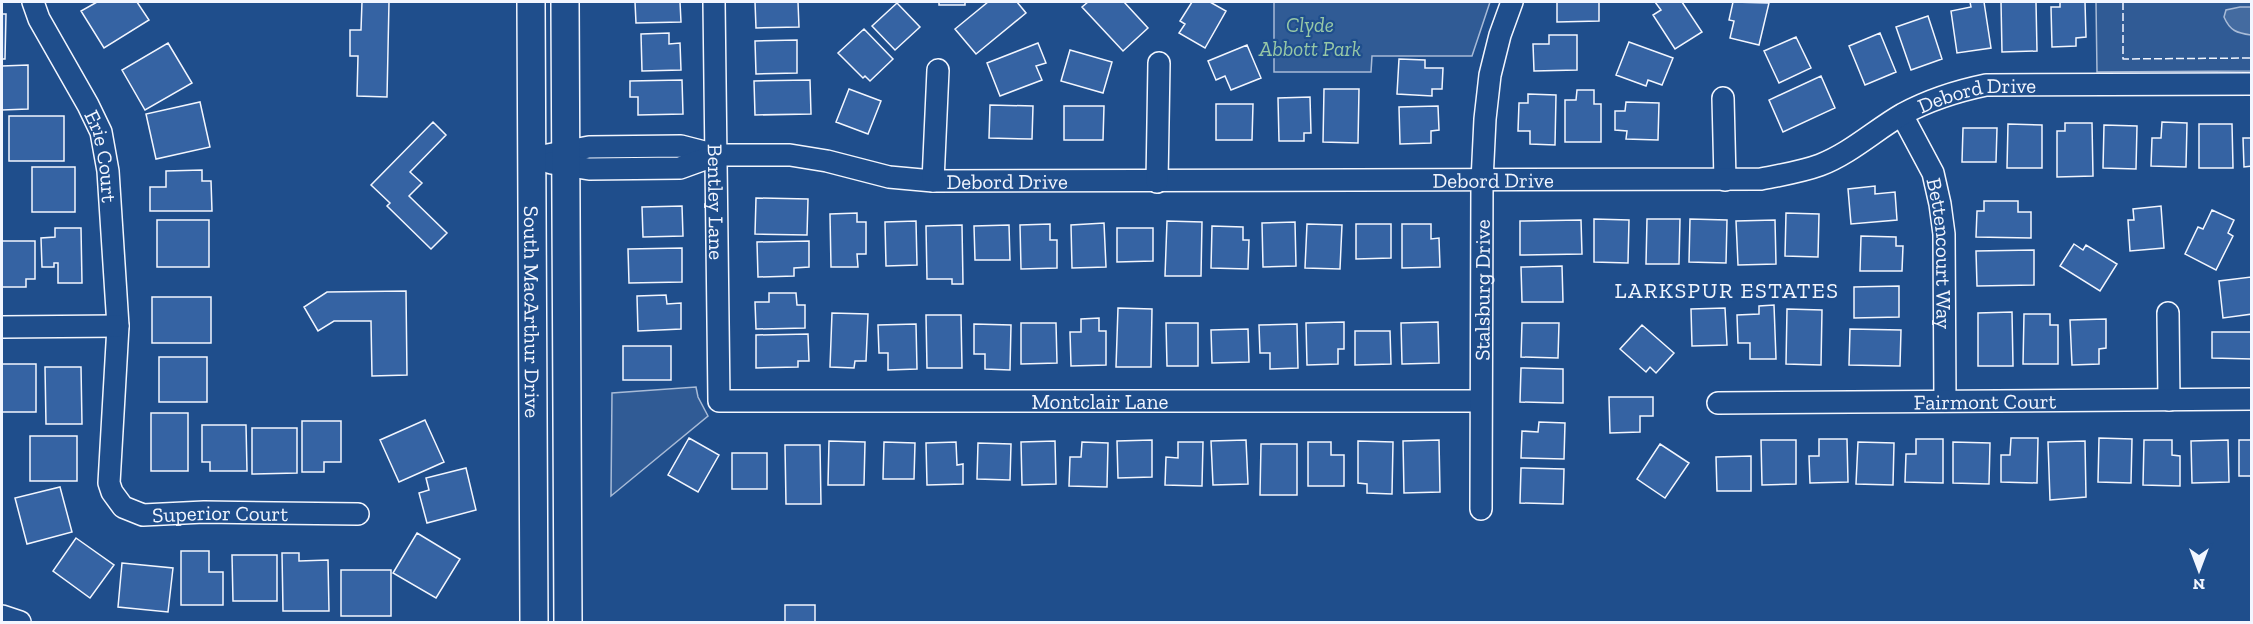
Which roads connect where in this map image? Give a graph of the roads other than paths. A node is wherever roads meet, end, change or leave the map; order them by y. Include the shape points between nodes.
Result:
1 (33, 2) edge
2 (531, 2) edge
3 (565, 2) edge
4 (714, 2) edge
5 (1512, 2) edge
6 (1159, 63) dead end
7 (938, 70) dead end
8 (2252, 84) edge
9 (1723, 98) dead end
10 (1902, 115) junction
11 (716, 155) junction
12 (532, 158) junction
13 (566, 158) junction
14 (1725, 180) junction
15 (933, 181) junction
16 (1482, 181) junction
17 (1157, 182) junction
18 (2168, 313) dead end
19 (118, 326) junction
20 (2, 327) edge
21 (2252, 399) edge
22 (2169, 400) junction
23 (1480, 401) junction
24 (1945, 401) junction
25 (719, 402) joint
26 (1718, 403) dead end
27 (1481, 509) dead end
28 (358, 514) dead end
29 (2, 616) edge
30 (20, 622) edge
31 (534, 622) edge
32 (568, 622) edge

1 - 19 street, Erie Court via 101,132 108,171
2 - 12 main road, South MacArthur Drive
3 - 13 main road, South MacArthur Drive
4 - 11 street, Bentley Lane
5 - 16 street, Stalsburg Drive via 1490,75
6 - 17 street
7 - 15 street
8 - 10 street, Debord Drive via 1986,85 1958,91
9 - 14 street
10 - 14 street, Debord Drive via 1820,165 1761,179
10 - 24 street, Bettencourt Way via 1933,173 1940,204 1944,234
11 - 13 street, Debord Drive via 680,168 589,169
11 - 15 street, Debord Drive via 790,155 889,177
11 - 25 street, Bentley Lane
12 - 13 street, Debord Drive
12 - 31 main road, South MacArthur Drive
13 - 32 main road, South MacArthur Drive
14 - 16 street, Debord Drive
15 - 17 street, Debord Drive
16 - 17 street, Debord Drive
16 - 23 street, Stalsburg Drive
18 - 22 street
19 - 20 street
19 - 28 street, Superior Court via 109,483 123,507 143,515
21 - 22 street, Fairmont Court
22 - 24 street, Fairmont Court
23 - 25 street, Montclair Lane
23 - 27 street, Stalsburg Drive
24 - 26 street, Fairmont Court
29 - 30 street

